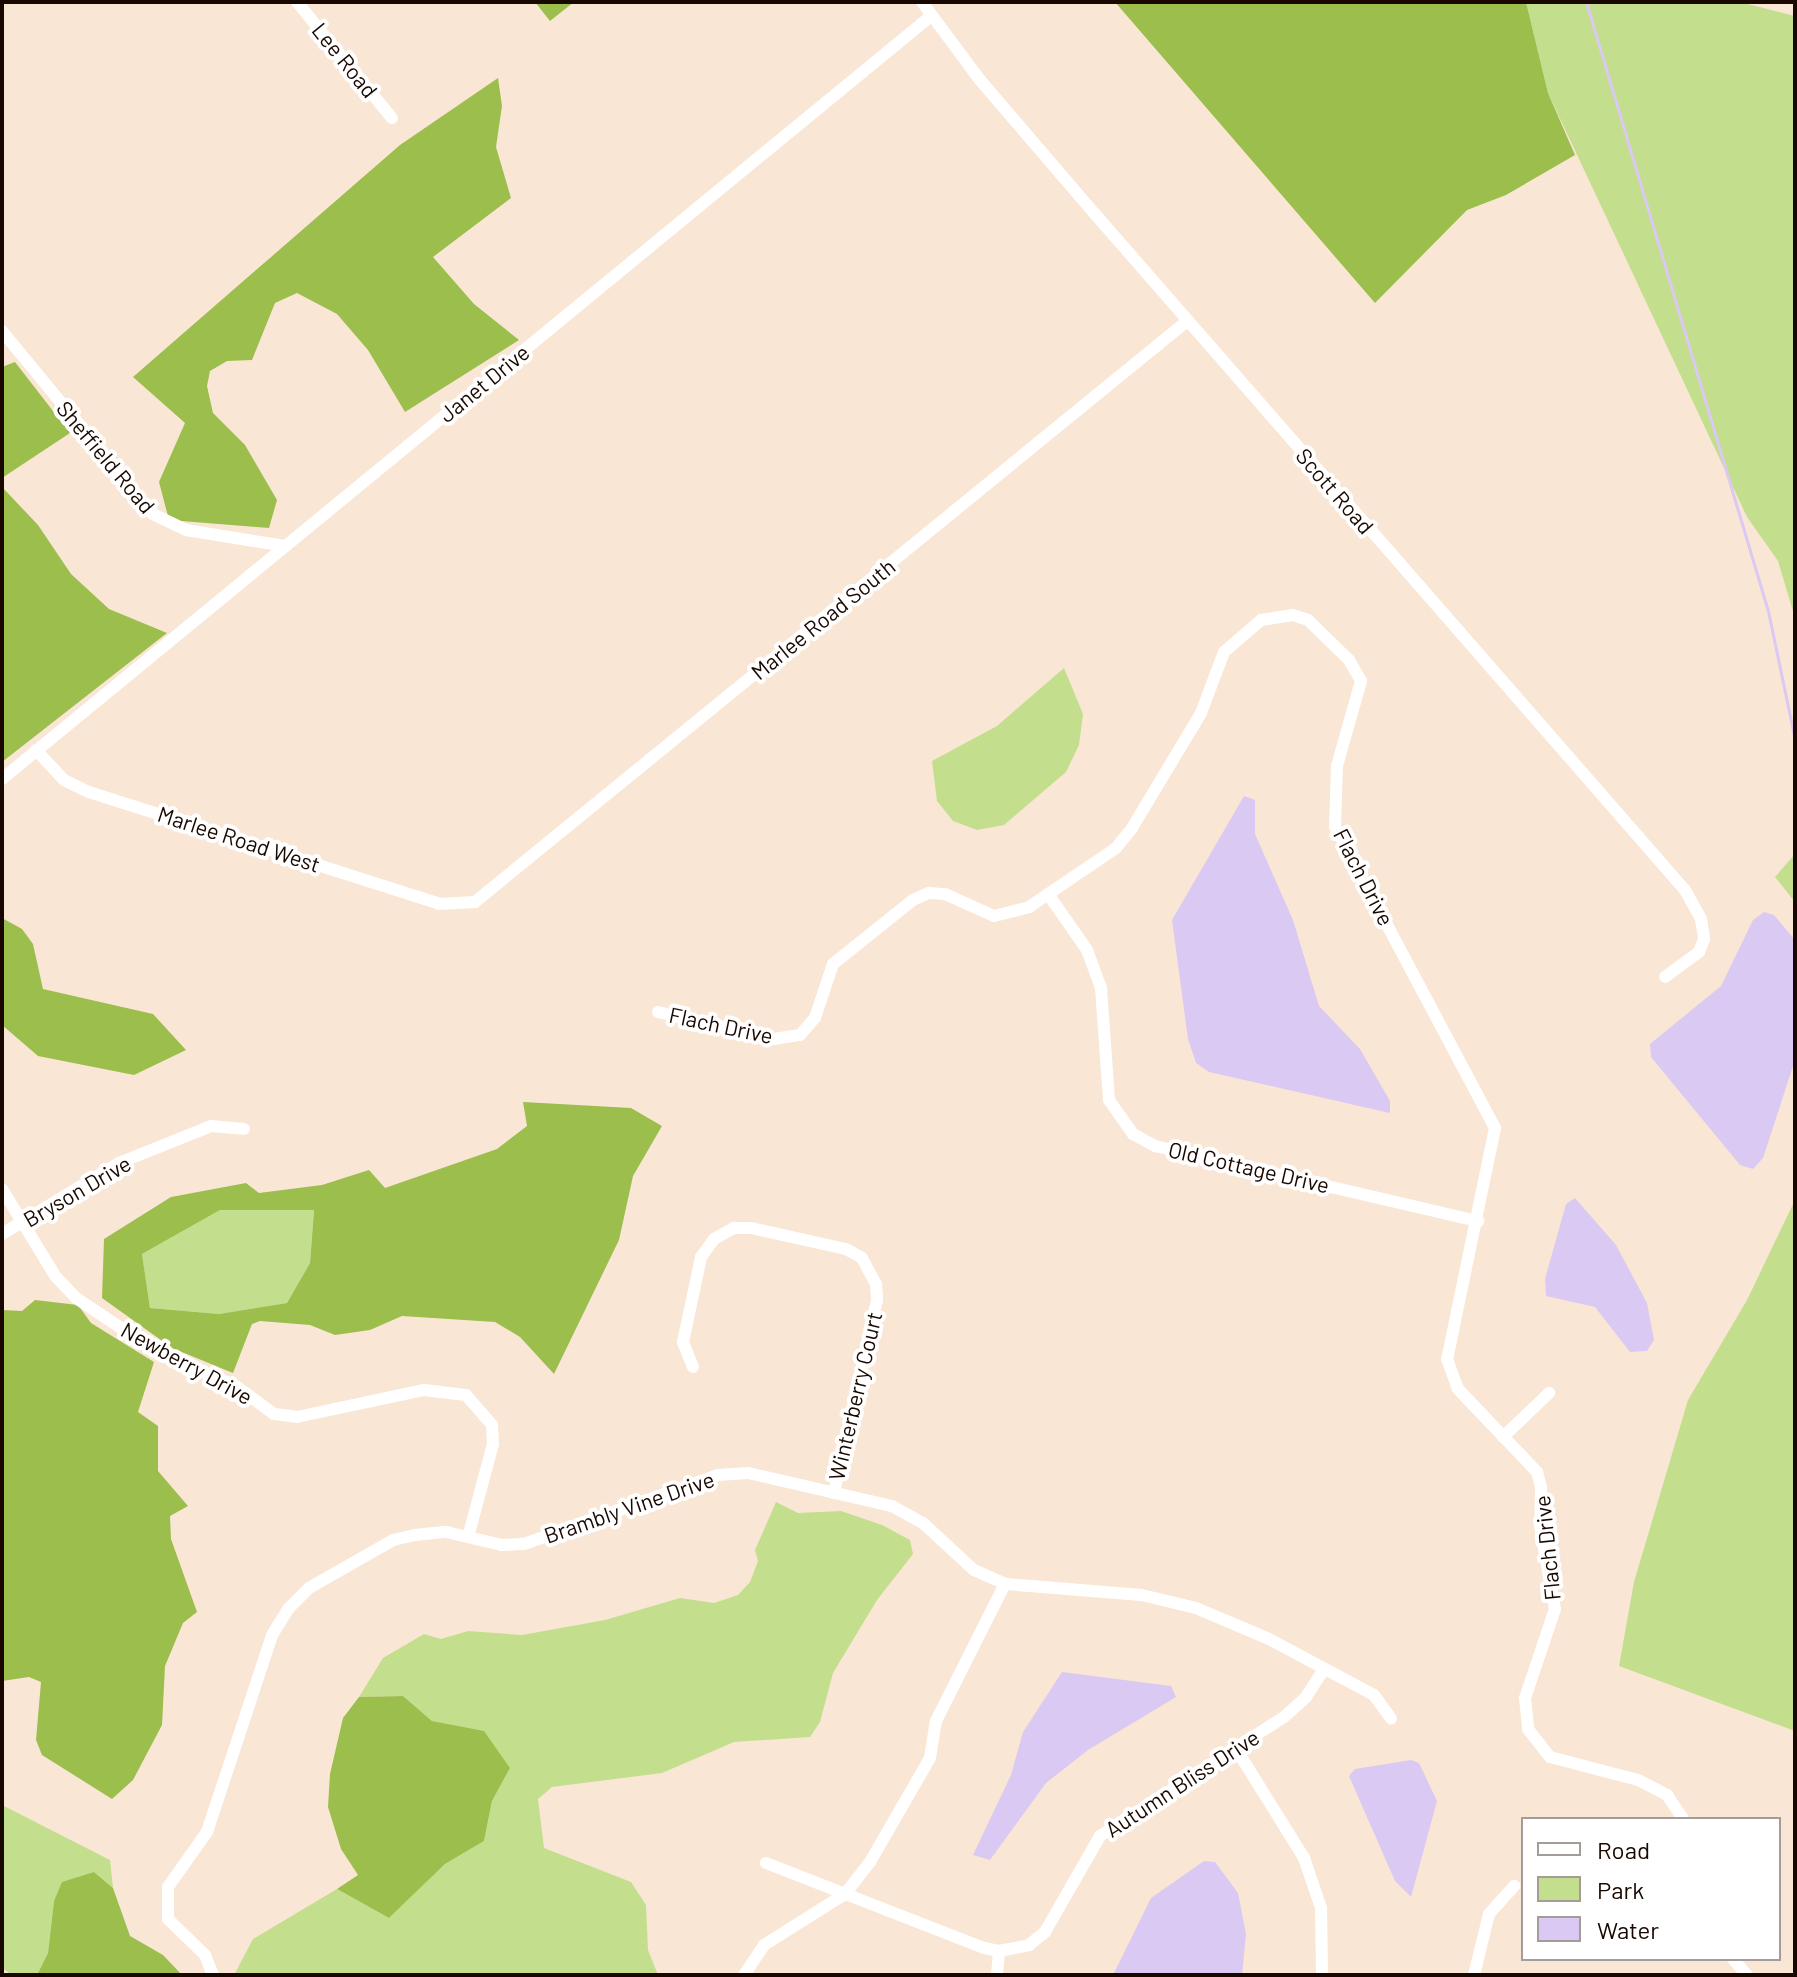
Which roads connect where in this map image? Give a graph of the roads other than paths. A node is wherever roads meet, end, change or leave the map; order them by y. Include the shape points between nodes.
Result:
1 (297, 2) edge
2 (922, 2) edge
3 (931, 16) junction
4 (392, 118) dead end
5 (1187, 321) junction
6 (2, 331) edge
7 (285, 546) junction
8 (36, 750) junction
9 (2, 779) edge
10 (1048, 894) junction
11 (454, 906) joint
12 (1665, 977) dead end
13 (658, 1012) dead end
14 (244, 1129) dead end
15 (2, 1189) edge
16 (1478, 1221) junction
17 (23, 1224) junction
18 (2, 1234) edge
19 (693, 1367) dead end
20 (1549, 1393) dead end
21 (1503, 1437) junction
22 (834, 1493) junction
23 (468, 1537) junction
24 (1005, 1584) junction
25 (1324, 1669) junction
26 (1391, 1718) dead end
27 (1235, 1747) junction
28 (1682, 1817) edge
29 (766, 1863) dead end
30 (1514, 1886) dead end
31 (845, 1894) junction
32 (999, 1951) junction
33 (213, 1975) edge
34 (744, 1975) edge
35 (997, 1975) edge
36 (1322, 1975) edge
37 (1474, 1975) edge

1 - 4 street, Lee Road
2 - 3 street, Scott Road
3 - 5 street, Scott Road
3 - 7 street, Janet Drive
5 - 11 street, Marlee Road South via 488,896
5 - 12 street, Scott Road via 1685,890 1701,919 1704,939 1699,952
6 - 7 street, Sheffield Road via 153,514 186,530
7 - 8 street, Janet Drive
8 - 9 street, Janet Drive
8 - 11 street, Marlee Road West via 76,787
10 - 13 street, Flach Drive via 1009,916 977,910 945,894 913,900 833,964 815,1018 800,1035 774,1039
10 - 16 street, Old Cottage Drive via 1087,950 1101,988 1109,1100 1133,1134 1155,1146
10 - 16 street, Flach Drive via 1116,848 1132,828 1201,713 1224,652 1261,620 1293,615 1308,620 1349,660 1361,681 1337,766 1335,827 1495,1128
14 - 17 street, Bryson Drive via 211,1126 119,1163
15 - 17 street, Newberry Drive
16 - 21 street, Flach Drive via 1447,1359 1458,1389
17 - 18 street, Bryson Drive
17 - 23 street, Newberry Drive via 56,1277 76,1298 160,1354 236,1386 274,1414 297,1417 424,1390 466,1395 492,1425 493,1444
19 - 22 street, Winterberry Court via 683,1342 701,1257 714,1239 734,1228 751,1228 846,1249 862,1258 876,1284 877,1300
20 - 21 street
21 - 28 street, Flach Drive via 1537,1472 1540,1526 1555,1591 1555,1609 1525,1698 1528,1729 1550,1757 1638,1780 1667,1795
22 - 23 street, Brambly Vine Drive via 748,1473 718,1475 524,1544
22 - 24 street, Brambly Vine Drive via 892,1506 923,1523 974,1570
23 - 33 street, Brambly Vine Drive via 446,1532 393,1540 309,1588 272,1635 207,1832 168,1887 168,1919 205,1955
24 - 25 street, Brambly Vine Drive via 1142,1595 1196,1608
24 - 31 street via 936,1721 930,1758 870,1862
25 - 26 street, Brambly Vine Drive via 1374,1695
25 - 27 street, Autumn Bliss Drive via 1284,1717
27 - 32 street, Autumn Bliss Drive via 1100,1836 1045,1932 1029,1945
27 - 36 street via 1304,1858 1321,1908
29 - 31 street
30 - 37 street via 1489,1914
31 - 32 street
31 - 34 street via 764,1945
32 - 35 street

